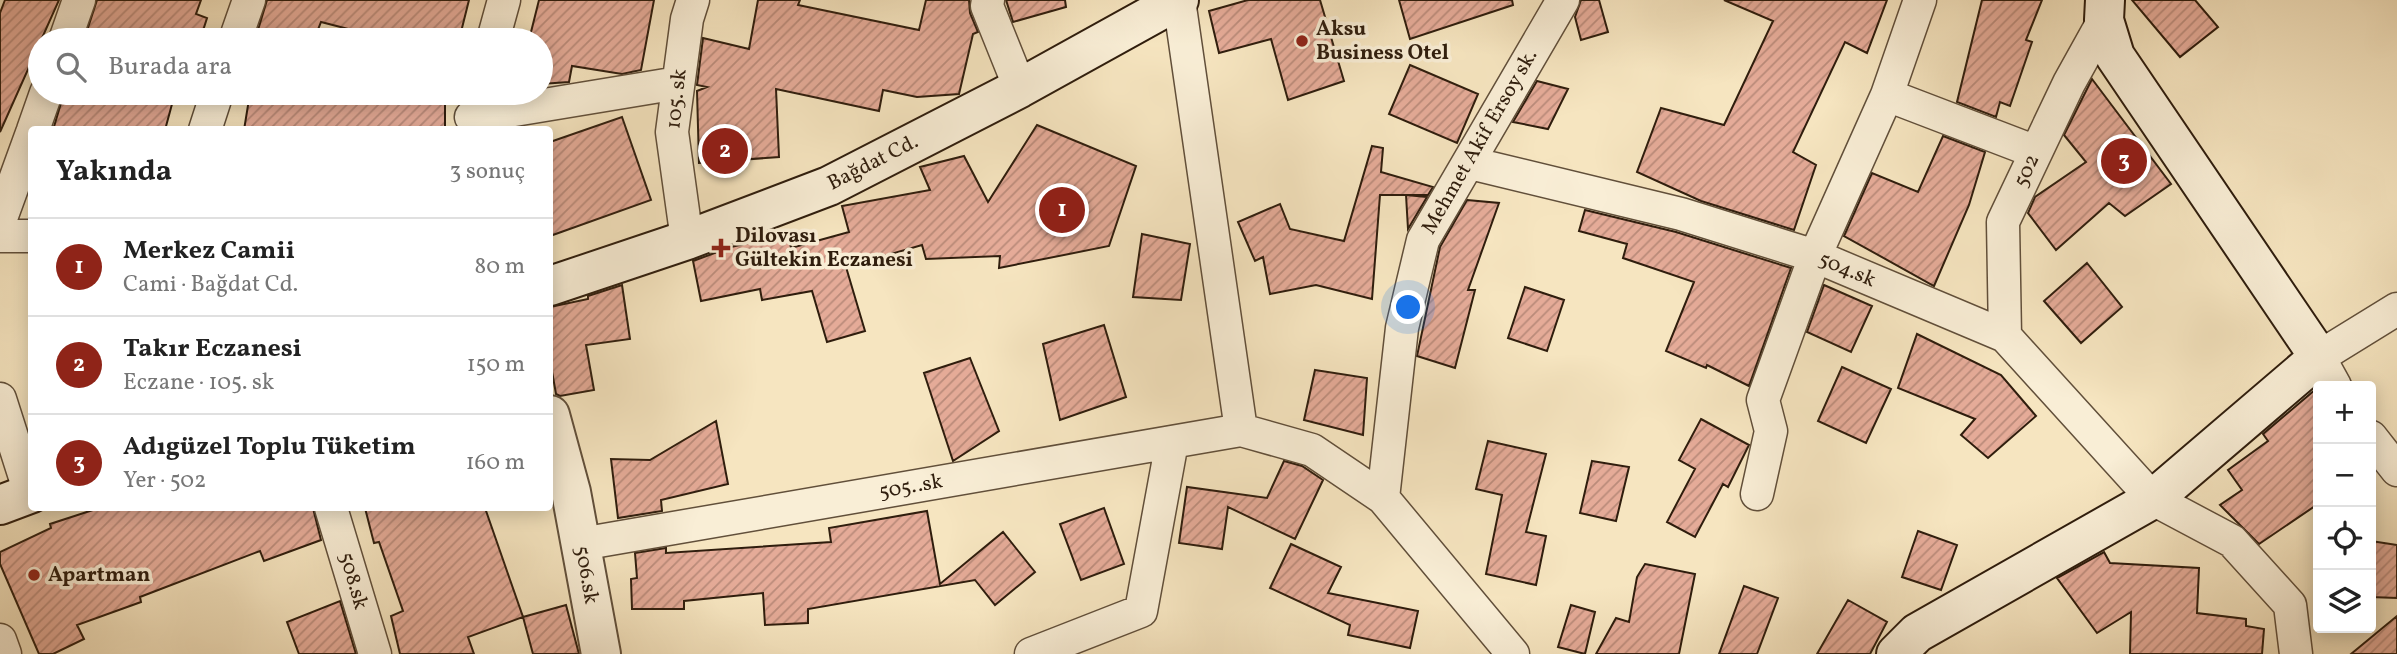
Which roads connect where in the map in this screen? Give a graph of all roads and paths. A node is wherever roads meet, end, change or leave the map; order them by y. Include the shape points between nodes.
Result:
1 (79, 0) edge
2 (249, 0) edge
3 (504, 0) edge
4 (693, 0) edge
5 (988, 0) edge
6 (1179, 0) edge
7 (1563, 0) edge
8 (1920, 0) edge
9 (2104, 10) edge
10 (69, 28) edge
11 (239, 28) edge
12 (496, 28) edge
13 (678, 83) junction
14 (1020, 88) junction
15 (1887, 94) junction
16 (553, 101) edge
17 (42, 105) edge
18 (213, 105) edge
19 (528, 105) edge
20 (474, 113) edge
21 (34, 126) edge
22 (206, 126) edge
23 (28, 142) edge
24 (2036, 152) junction
25 (1470, 163) junction
26 (0, 220) edge
27 (0, 236) edge
28 (28, 236) edge
29 (687, 240) junction
30 (1815, 256) junction
31 (553, 285) edge
32 (2397, 309) edge
33 (2005, 336) junction
34 (2327, 371) edge
35 (0, 399) edge
36 (553, 426) edge
37 (1241, 429) junction
38 (1172, 442) junction
39 (2376, 444) edge
40 (2397, 470) edge
41 (1758, 494) dead end
42 (21, 497) edge
43 (1383, 498) junction
44 (2153, 499) junction
45 (332, 511) edge
46 (580, 544) junction
47 (0, 640) edge
48 (5, 654) edge
49 (374, 654) edge
50 (601, 654) edge
51 (1031, 654) edge
52 (1513, 654) edge
53 (1896, 654) edge
54 (2296, 654) edge

1 - 10 street
2 - 11 street
3 - 12 street
4 - 13 street, 105. sk
5 - 14 street
6 - 14 main road, Bağdat Cd.
6 - 37 street
7 - 25 street, Mehmet Akif Ersoy sk.
8 - 15 street
9 - 24 street, 502
9 - 34 main road via 2115,56
13 - 16 street
13 - 29 street, 105. sk via 672,132
14 - 29 main road, Bağdat Cd. via 829,186
15 - 24 street
15 - 30 street
17 - 21 street
18 - 22 street
19 - 20 street
23 - 26 street
24 - 33 street, 502 via 2003,222
25 - 30 street, 504.sk via 1681,214
25 - 43 street, Mehmet Akif Ersoy sk. via 1423,240 1402,328
27 - 28 street
29 - 31 main road, Bağdat Cd.
30 - 33 street, 504.sk
30 - 41 street via 1763,400 1771,431
32 - 34 street
33 - 44 street, 504.sk
34 - 44 main road
35 - 42 street
36 - 46 main road, 506.sk
37 - 38 street, 505..sk
37 - 43 street via 1312,450
38 - 46 street, 505..sk
38 - 51 street via 1141,611
39 - 40 street
43 - 52 street
44 - 53 main road via 1917,633
44 - 54 street, 504.sk via 2232,541 2290,605
45 - 49 street, 508.sk
46 - 50 main road, 506.sk
47 - 48 street

